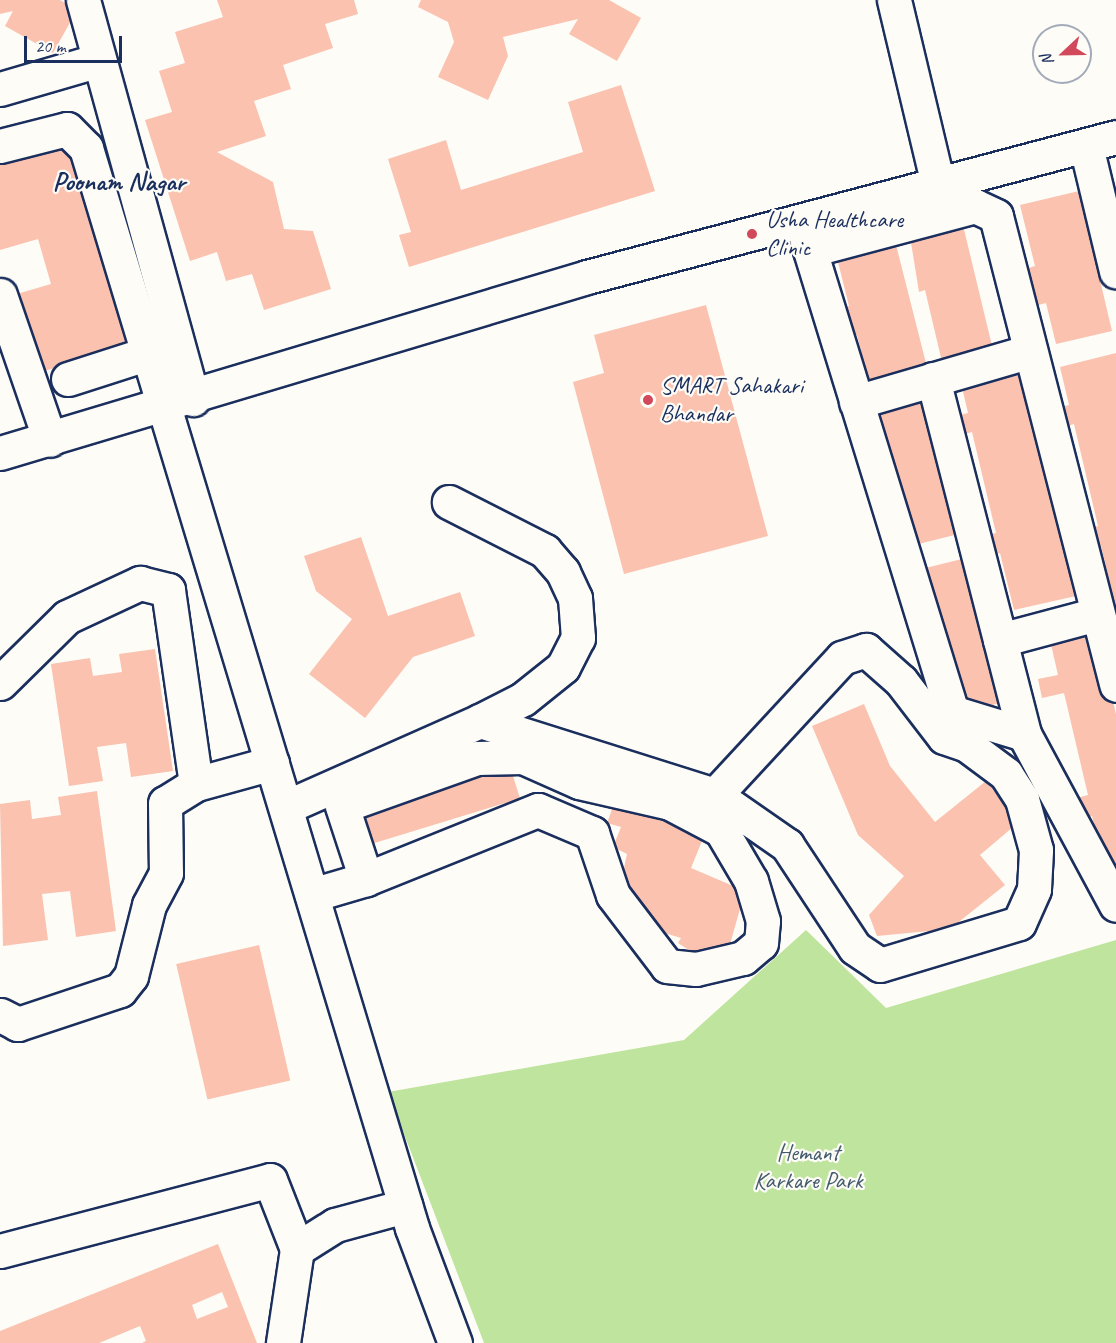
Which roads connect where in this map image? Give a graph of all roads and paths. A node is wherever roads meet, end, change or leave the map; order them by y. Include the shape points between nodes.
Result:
1 (83, 0) edge
2 (894, 0) edge
3 (99, 60) junction
4 (0, 89) edge
5 (1101, 142) edge
6 (0, 146) edge
7 (938, 185) junction
8 (806, 235) junction
9 (1116, 272) edge
10 (0, 296) edge
11 (1030, 351) junction
12 (149, 353) junction
13 (68, 379) dead end
14 (933, 379) junction
15 (856, 402) junction
16 (179, 404) junction
17 (50, 440) junction
18 (0, 453) edge
19 (449, 502) dead end
20 (1097, 614) junction
21 (1000, 640) junction
22 (0, 683) edge
23 (1116, 685) edge
24 (480, 721) junction
25 (1023, 734) junction
26 (272, 763) junction
27 (196, 784) junction
28 (715, 795) junction
29 (286, 807) junction
30 (366, 879) junction
31 (312, 895) junction
32 (1115, 902) edge
33 (0, 1016) edge
34 (405, 1206) junction
35 (297, 1250) junction
36 (0, 1251) edge
37 (283, 1343) edge
38 (455, 1343) edge

1 - 3 street
2 - 7 street
3 - 4 street
3 - 16 street
5 - 7 street
5 - 9 street
6 - 12 street via 57,129 80,139
7 - 8 street
8 - 11 street via 975,206 987,208 999,223
8 - 15 street
8 - 16 street via 587,278
10 - 17 street
11 - 14 street
11 - 20 street
12 - 13 street
12 - 16 street
14 - 15 street
14 - 21 street
15 - 25 street via 952,712
16 - 17 street
16 - 26 street
17 - 18 street
19 - 24 street via 544,551 575,598 578,638 563,667 523,699
20 - 21 street
20 - 23 street
21 - 25 street
22 - 27 street via 67,616 140,583 168,590
24 - 28 street
24 - 29 street
25 - 32 street
26 - 27 street
26 - 29 street
27 - 33 street via 165,803 166,873 149,906 131,976 120,990 18,1024
28 - 28 street via 787,845 855,948 880,965 1019,923 1034,889 1036,850 1022,799 1006,774 967,745 944,737 901,681 866,650 842,658
29 - 31 street
30 - 30 street via 538,810 592,833 613,895 667,966 696,969 743,958 761,943 763,921 751,881 721,830 670,803 579,782 523,757 477,758 342,806
30 - 31 street
31 - 34 street
34 - 35 street via 335,1225
34 - 38 street
35 - 36 street via 270,1180
35 - 37 street

